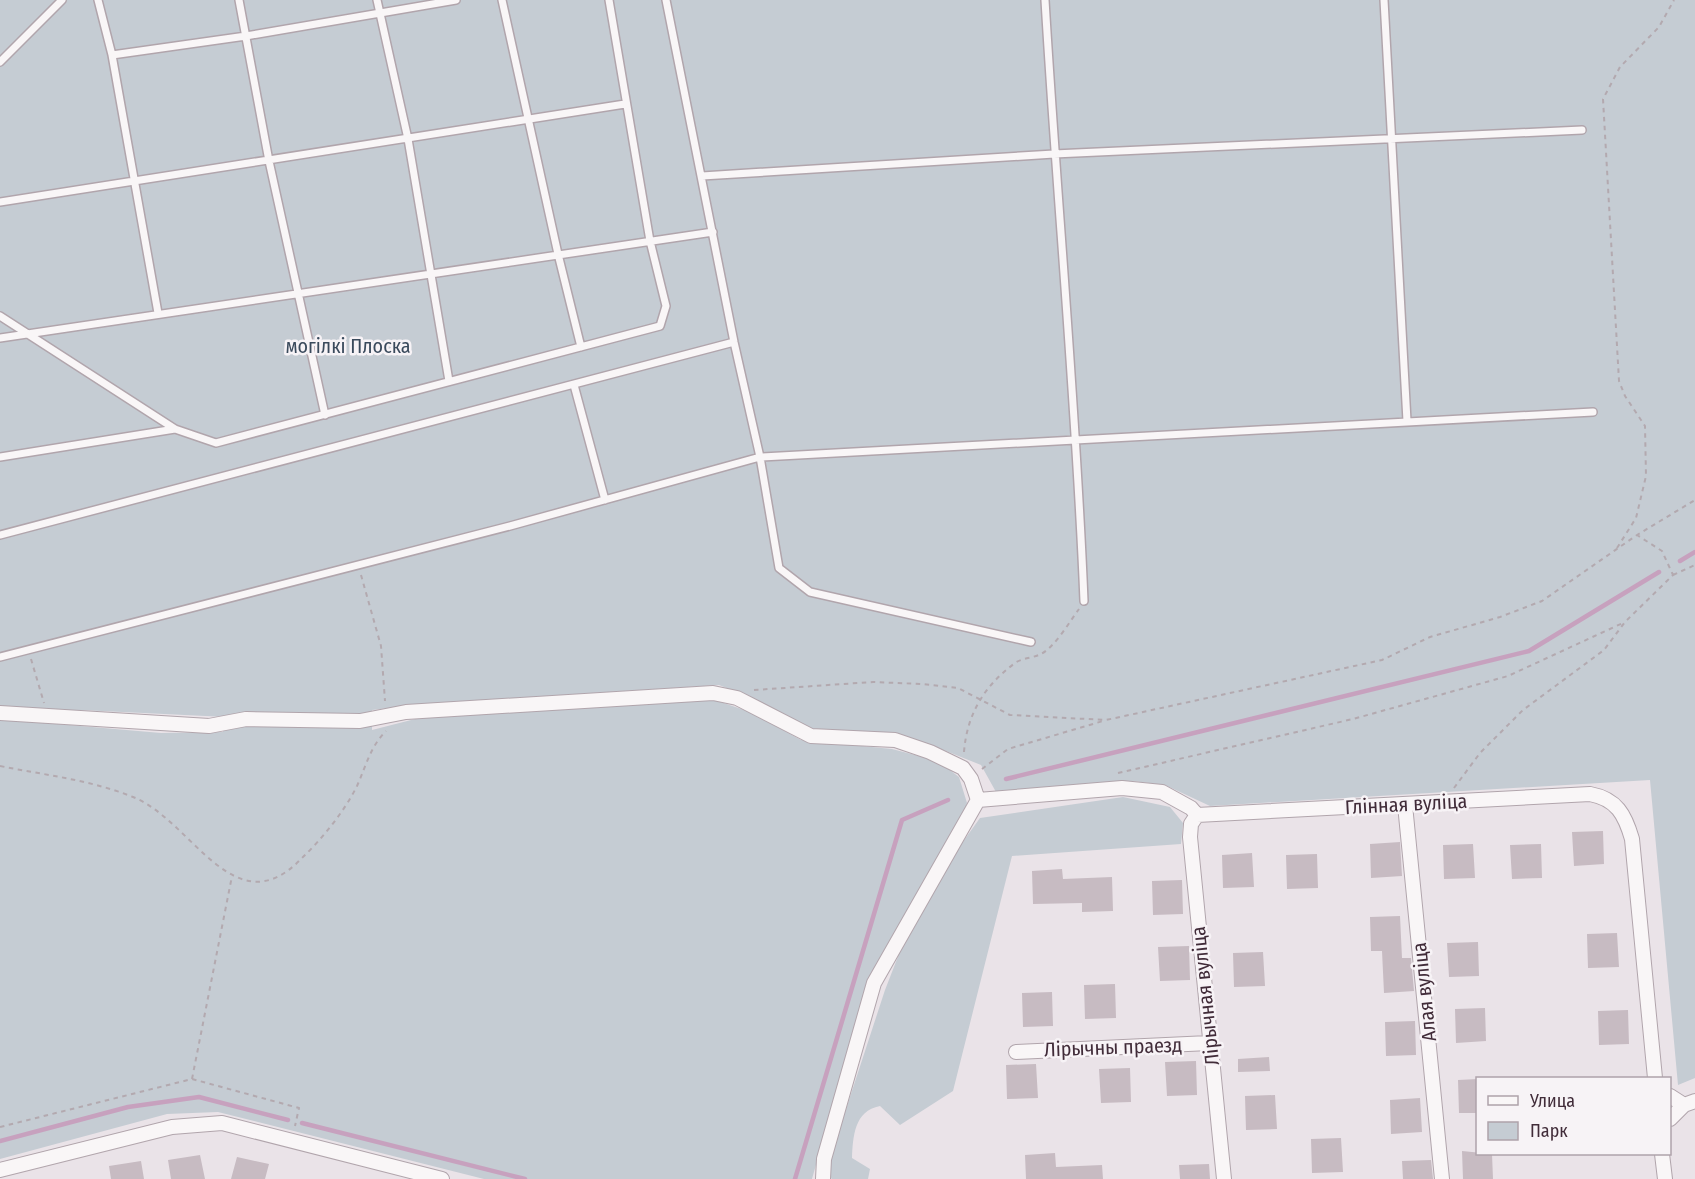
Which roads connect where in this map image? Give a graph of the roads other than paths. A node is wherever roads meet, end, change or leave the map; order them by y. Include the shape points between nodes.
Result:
1 (62, 0) edge
2 (98, 0) edge
3 (239, 0) edge
4 (376, 0) edge
5 (456, 0) edge
6 (502, 0) edge
7 (609, 0) edge
8 (666, 0) edge
9 (1046, 0) edge
10 (1384, 0) edge
11 (379, 13) junction
12 (246, 36) junction
13 (112, 55) junction
14 (0, 62) edge
15 (625, 104) junction
16 (527, 120) junction
17 (1582, 130) dead end
18 (408, 139) junction
19 (1391, 139) junction
20 (1054, 154) junction
21 (269, 161) junction
22 (702, 176) junction
23 (134, 181) junction
24 (0, 202) edge
25 (712, 232) junction
26 (650, 242) junction
27 (558, 254) junction
28 (429, 274) junction
29 (298, 293) junction
30 (158, 313) junction
31 (0, 316) edge
32 (29, 334) junction
33 (0, 338) edge
34 (734, 342) junction
35 (581, 347) junction
36 (449, 381) junction
37 (574, 385) junction
38 (1593, 412) dead end
39 (325, 415) junction
40 (1407, 421) junction
41 (175, 429) junction
42 (1077, 439) junction
43 (0, 457) edge
44 (760, 457) junction
45 (605, 500) junction
46 (0, 535) edge
47 (1084, 601) dead end
48 (1031, 642) dead end
49 (0, 657) edge
50 (0, 714) edge
51 (978, 800) junction
52 (1405, 805) junction
53 (1197, 815) junction
54 (1209, 1043) junction
55 (1016, 1052) dead end
56 (1655, 1077) edge
57 (1671, 1096) edge
58 (1690, 1103) edge
59 (1671, 1118) edge
60 (1662, 1155) edge
61 (0, 1170) edge
62 (442, 1179) edge
63 (823, 1179) edge
64 (1224, 1179) edge
65 (1443, 1179) edge
66 (1665, 1179) edge

1 - 14 lane
2 - 13 lane
3 - 12 lane
4 - 11 lane
5 - 11 lane
6 - 16 lane
7 - 15 lane
8 - 22 lane
9 - 20 lane
10 - 19 lane
11 - 12 lane
11 - 18 lane
12 - 13 lane
12 - 21 lane
13 - 23 lane
15 - 16 lane
15 - 26 lane
16 - 18 lane
16 - 27 lane
17 - 19 lane
18 - 21 lane
18 - 28 lane
19 - 20 lane
19 - 40 lane
20 - 22 lane
20 - 42 lane
21 - 23 lane
21 - 29 lane
22 - 25 lane
23 - 24 lane
23 - 30 lane
25 - 26 lane
25 - 34 lane
26 - 27 lane
26 - 35 lane via 666,306 660,326
27 - 28 lane
27 - 35 lane
28 - 29 lane
28 - 36 lane
29 - 30 lane
29 - 39 lane
30 - 32 lane
31 - 32 lane
32 - 33 lane
32 - 41 lane
34 - 37 lane
34 - 44 lane
35 - 36 lane
36 - 39 lane
37 - 45 lane
37 - 46 lane
38 - 40 lane
39 - 41 lane via 216,443
40 - 42 lane
41 - 43 lane
42 - 44 lane
42 - 47 lane
44 - 45 lane
44 - 48 lane via 779,568 810,592
45 - 49 lane
50 - 51 street via 209,726 246,719 360,720 405,712 712,693 737,698 811,736 895,740 930,752 967,773
51 - 53 street via 1122,788 1162,792
51 - 63 street via 874,983 825,1159
52 - 53 street, Глінная вуліца
52 - 56 street, Глінная вуліца via 1590,794 1614,802 1625,817 1632,839
52 - 65 street, Алая вуліца
53 - 54 street, Лірычная вуліца via 1190,837
54 - 55 street, Лірычны праезд
54 - 64 street, Лірычная вуліца
57 - 58 street
58 - 59 street
60 - 66 street
61 - 62 street via 172,1127 222,1123

